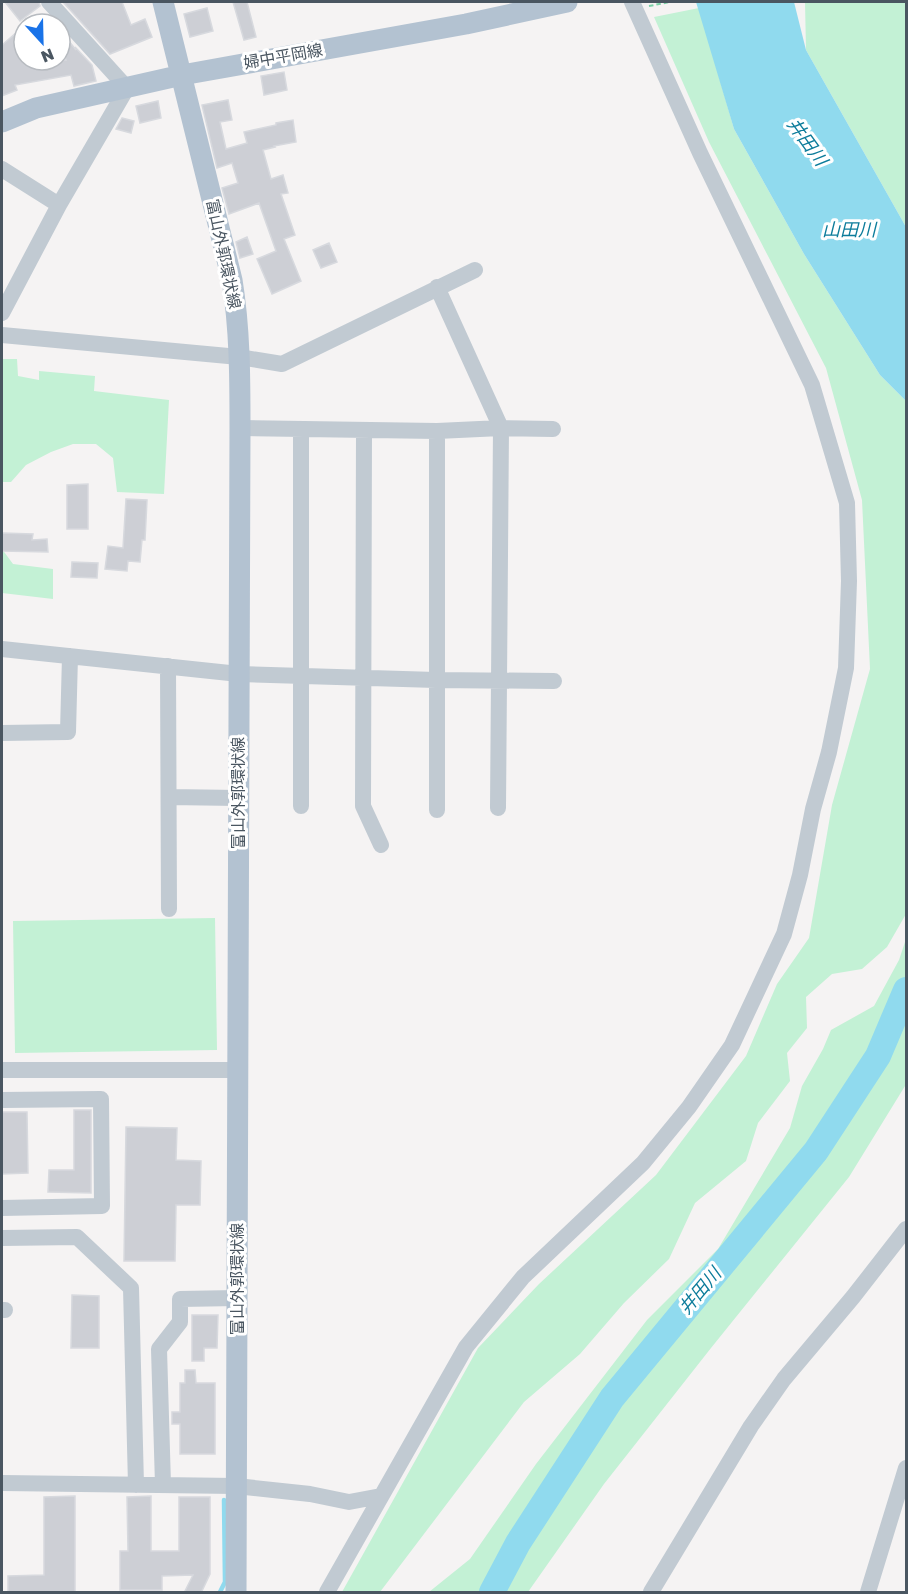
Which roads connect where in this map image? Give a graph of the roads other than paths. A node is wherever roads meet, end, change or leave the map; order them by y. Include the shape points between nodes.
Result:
1 (49, 2) edge
2 (163, 2) edge
3 (567, 2) edge
4 (637, 4) edge
5 (182, 75) junction
6 (127, 88) junction
7 (2, 122) edge
8 (2, 169) edge
9 (59, 205) junction
10 (475, 270) dead end
11 (437, 288) junction
12 (2, 313) edge
13 (2, 335) edge
14 (239, 357) junction
15 (240, 428) junction
16 (501, 428) junction
17 (301, 429) junction
18 (553, 429) dead end
19 (364, 430) junction
20 (437, 431) junction
21 (2, 649) edge
22 (70, 656) junction
23 (168, 666) junction
24 (239, 674) junction
25 (302, 676) junction
26 (364, 678) junction
27 (436, 680) junction
28 (498, 680) junction
29 (554, 681) dead end
30 (2, 733) edge
31 (169, 797) junction
32 (238, 798) junction
33 (301, 806) dead end
34 (498, 808) dead end
35 (436, 810) dead end
36 (381, 845) dead end
37 (169, 909) dead end
38 (2, 1070) edge
39 (237, 1070) junction
40 (2, 1100) edge
41 (2, 1208) edge
42 (906, 1229) edge
43 (2, 1238) edge
44 (237, 1298) junction
45 (906, 1467) edge
46 (2, 1483) edge
47 (136, 1485) junction
48 (163, 1485) junction
49 (236, 1486) junction
50 (381, 1496) junction
51 (236, 1593) edge
52 (327, 1593) edge
53 (651, 1593) edge
54 (868, 1593) edge

1 - 6 street
2 - 5 main road, 富山外郭環状線
3 - 5 main road, 婦中平岡線
4 - 50 street via 700,153 812,385 847,503 846,668 784,934 732,1045 689,1107 643,1163 523,1277 466,1347
5 - 6 main road, 婦中平岡線
5 - 14 main road, 富山外郭環状線 via 232,280
6 - 7 main road, 婦中平岡線 via 36,108
6 - 9 street
8 - 9 street
9 - 12 street
10 - 11 street
11 - 14 street via 282,364
11 - 16 street
13 - 14 street
14 - 15 main road, 富山外郭環状線
15 - 17 street
15 - 24 main road, 富山外郭環状線
16 - 18 street
16 - 20 street
16 - 28 street
17 - 19 street
17 - 25 street
19 - 20 street
19 - 26 street
20 - 27 street
21 - 22 street
22 - 23 street
22 - 30 street via 68,732
23 - 24 street
23 - 31 street
24 - 25 street
24 - 32 main road, 富山外郭環状線
25 - 26 street
25 - 33 street
26 - 27 street
26 - 36 street via 363,806
27 - 28 street
27 - 35 street
28 - 29 street
28 - 34 street
31 - 32 street
31 - 37 street
32 - 39 main road, 富山外郭環状線
38 - 39 street
39 - 44 main road, 富山外郭環状線
40 - 41 street via 100,1099 102,1206
42 - 53 street via 784,1379 751,1426
43 - 47 street via 77,1237 130,1288
44 - 48 street via 180,1299 180,1323 159,1349
44 - 49 main road, 富山外郭環状線
45 - 54 street
46 - 47 street
47 - 48 street
48 - 49 street
49 - 50 street via 348,1502
49 - 51 main road, 富山外郭環状線
50 - 52 street

